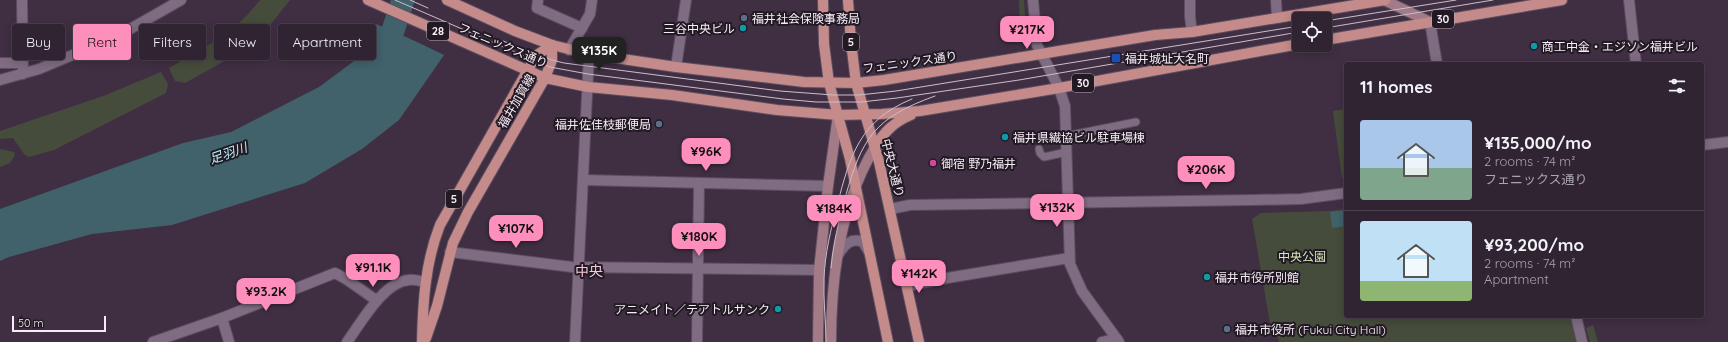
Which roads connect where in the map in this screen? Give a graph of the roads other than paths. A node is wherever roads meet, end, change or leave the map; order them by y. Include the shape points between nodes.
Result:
1 (22, 0) edge
2 (181, 0) edge
3 (368, 0) edge
4 (446, 0) edge
5 (538, 0) edge
6 (592, 0) edge
7 (686, 0) edge
8 (823, 0) edge
9 (848, 0) edge
10 (1034, 0) edge
11 (1190, 0) edge
12 (1276, 0) edge
13 (1384, 0) edge
14 (1562, 0) edge
15 (1628, 0) edge
16 (1277, 18) junction
17 (1430, 22) junction
18 (582, 28) junction
19 (1192, 32) junction
20 (1332, 39) edge
21 (552, 45) junction
22 (1292, 45) edge
23 (569, 50) junction
24 (589, 54) junction
25 (1041, 55) junction
26 (1437, 62) edge
27 (1636, 62) edge
28 (0, 63) edge
29 (676, 67) junction
30 (22, 68) junction
31 (528, 70) junction
32 (545, 78) junction
33 (0, 80) edge
34 (829, 83) junction
35 (856, 83) junction
36 (588, 87) junction
37 (1059, 88) junction
38 (920, 111) junction
39 (838, 115) junction
40 (865, 115) junction
41 (1136, 122) dead end
42 (1066, 136) junction
43 (1728, 142) edge
44 (1704, 145) edge
45 (875, 147) junction
46 (1039, 149) dead end
47 (1067, 152) junction
48 (584, 180) junction
49 (699, 183) junction
50 (828, 186) junction
51 (855, 188) junction
52 (1344, 193) edge
53 (1068, 203) junction
54 (890, 208) junction
55 (450, 252) junction
56 (869, 254) junction
57 (837, 257) junction
58 (1069, 258) junction
59 (580, 267) junction
60 (698, 268) junction
61 (819, 270) junction
62 (425, 282) junction
63 (907, 286) junction
64 (376, 300) junction
65 (222, 318) junction
66 (1576, 318) edge
67 (1118, 341) edge
68 (153, 342) edge
69 (229, 342) edge
70 (347, 342) edge
71 (423, 342) edge
72 (576, 342) edge
73 (697, 342) edge
74 (818, 342) edge
75 (831, 342) edge
76 (888, 342) edge
77 (919, 342) edge
78 (1102, 342) edge
79 (1582, 342) edge

1 - 30 street
2 - 30 street via 118,36 39,69
3 - 31 main road, フェニックス通り / 28
4 - 21 main road, フェニックス通り
5 - 18 street via 536,8
6 - 18 street via 590,14
7 - 29 street
8 - 34 main road, 5 via 824,44
9 - 35 main road, 中央大通り / 5
10 - 25 street via 1036,43
11 - 19 street
12 - 16 street
13 - 16 main road, フェニックス通り
13 - 17 street
14 - 17 main road, 30
15 - 27 street
16 - 19 main road, フェニックス通り
17 - 20 main road, 30
17 - 26 street
18 - 23 street
19 - 25 main road, フェニックス通り via 1155,35
21 - 23 main road, フェニックス通り
21 - 31 main road, 福井加賀線 / 5 via 537,55
21 - 32 main road, 福井加賀線 / 5 via 552,60
22 - 37 main road, フェニックス通り / 30
23 - 24 main road, フェニックス通り
24 - 29 main road, フェニックス通り
24 - 36 street
25 - 35 main road, フェニックス通り
25 - 37 street
28 - 30 street
29 - 34 main road, フェニックス通り via 781,80
30 - 33 street
31 - 32 main road, フェニックス通り / 28
31 - 62 main road, 福井加賀線 / 5 via 440,225 433,243
32 - 36 main road, フェニックス通り
32 - 55 main road, 福井加賀線 / 5 via 468,212
34 - 35 main road, フェニックス通り
34 - 39 main road
35 - 40 main road, 中央大通り / 5
36 - 39 main road, フェニックス通り
36 - 48 street
37 - 38 main road, フェニックス通り / 30
37 - 42 street via 1065,106
38 - 40 main road, フェニックス通り / 30
38 - 45 main road via 893,124
39 - 40 main road, フェニックス通り
39 - 50 street
39 - 51 main road
40 - 45 main road, 中央大通り
41 - 42 lane
42 - 47 street
43 - 44 street
45 - 51 street
45 - 54 main road, 中央大通り
46 - 47 lane via 1044,157
47 - 53 street
48 - 49 street
48 - 59 street
49 - 50 street
49 - 60 street
50 - 61 street
51 - 56 main road
51 - 57 street
52 - 53 street via 1287,199
53 - 54 street via 910,205
53 - 58 street
54 - 63 main road, 中央大通り
55 - 59 street
55 - 71 main road, 福井加賀線 / 5 via 437,306
56 - 57 street via 863,242 854,240 844,245
56 - 76 main road
57 - 75 street via 833,283
58 - 63 street
58 - 67 street via 1073,274 1082,291
59 - 60 street
59 - 72 street
60 - 61 street
60 - 73 street
61 - 74 street
62 - 64 street via 410,280 399,283
62 - 71 main road, 福井加賀線 / 5
63 - 77 main road, 中央大通り
64 - 65 street via 334,273
64 - 70 street
65 - 68 street
65 - 69 street
66 - 79 street
67 - 78 street

